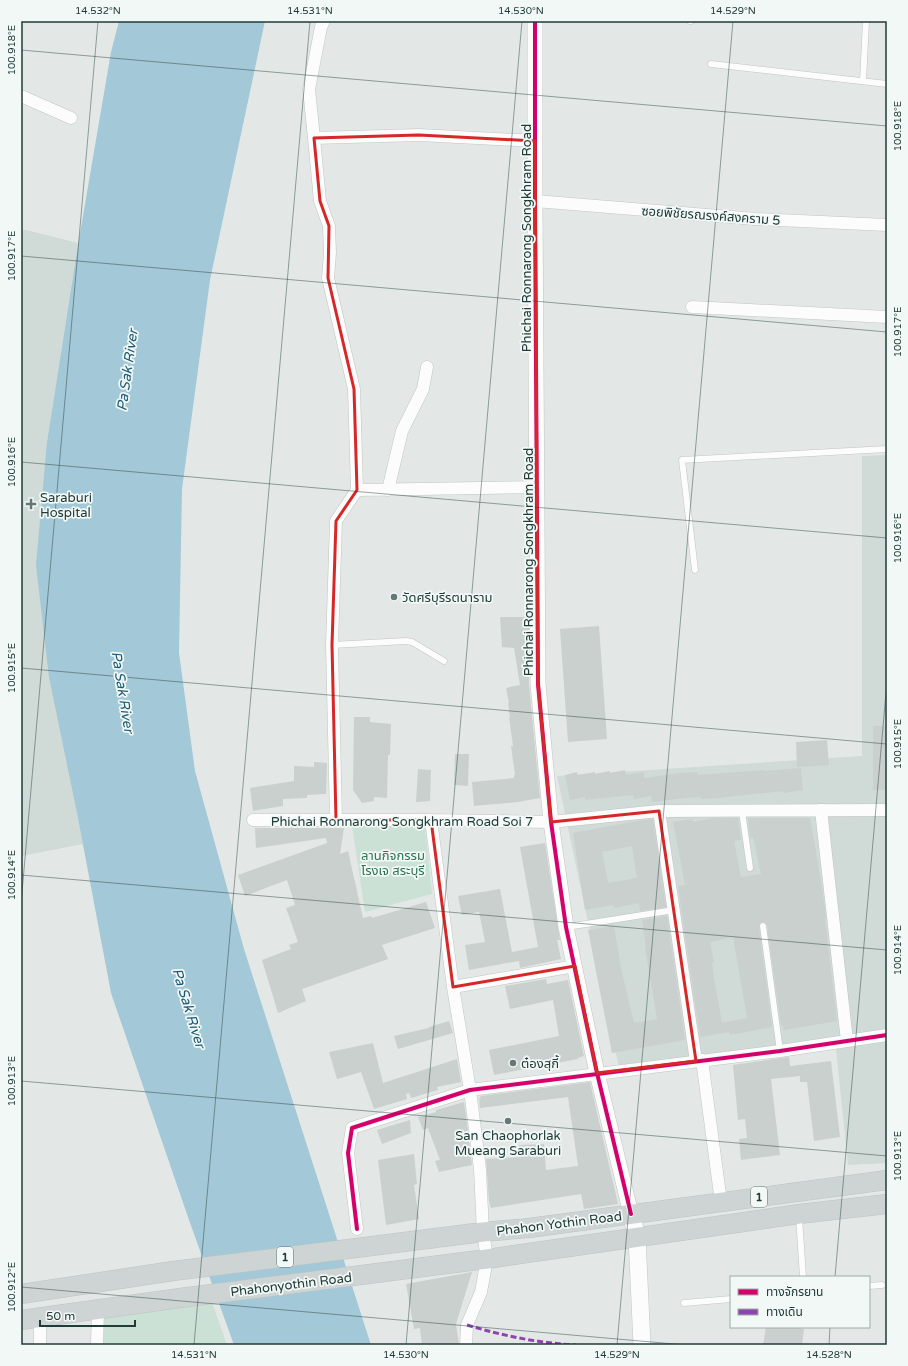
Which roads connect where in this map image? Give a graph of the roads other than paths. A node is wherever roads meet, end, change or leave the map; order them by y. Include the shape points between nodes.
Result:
1 (324, 21) edge
2 (535, 21) edge
3 (866, 21) edge
4 (711, 64) dead end
5 (864, 81) junction
6 (887, 84) edge
7 (21, 96) edge
8 (71, 118) dead end
9 (314, 138) junction
10 (535, 141) junction
11 (535, 201) junction
12 (887, 225) edge
13 (692, 307) dead end
14 (887, 317) edge
15 (427, 367) dead end
16 (887, 449) edge
17 (538, 487) junction
18 (357, 490) junction
19 (388, 490) junction
20 (695, 570) dead end
21 (332, 646) junction
22 (444, 661) dead end
23 (821, 810) junction
24 (887, 810) edge
25 (659, 811) junction
26 (742, 811) junction
27 (253, 820) dead end
28 (336, 820) junction
29 (431, 820) junction
30 (551, 822) junction
31 (750, 868) dead end
32 (674, 910) junction
33 (763, 926) dead end
34 (566, 927) junction
35 (575, 966) junction
36 (454, 987) junction
37 (887, 1035) edge
38 (847, 1041) junction
39 (780, 1051) junction
40 (699, 1061) junction
41 (598, 1073) junction
42 (470, 1090) junction
43 (887, 1180) edge
44 (721, 1202) junction
45 (887, 1204) edge
46 (632, 1214) junction
47 (799, 1214) junction
48 (357, 1229) dead end
49 (483, 1232) junction
50 (637, 1237) junction
51 (397, 1243) joint
52 (487, 1259) junction
53 (402, 1270) joint
54 (803, 1276) edge
55 (882, 1285) dead end
56 (870, 1286) edge
57 (21, 1294) edge
58 (730, 1299) edge
59 (684, 1303) dead end
60 (98, 1309) junction
61 (40, 1317) junction
62 (21, 1320) edge
63 (40, 1345) edge
64 (97, 1345) edge
65 (466, 1345) edge
66 (642, 1345) edge

1 - 9 street via 309,89
2 - 10 street, Phichai Ronnarong Songkhram Road
3 - 5 lane
4 - 5 lane
5 - 6 lane
7 - 8 street
9 - 10 street via 419,135
9 - 18 street via 320,201 329,226 328,278 354,389
10 - 11 street, Phichai Ronnarong Songkhram Road
11 - 12 street, ซอยพิชัยรณรงค์สงคราม 5 via 756,219
11 - 17 street, Phichai Ronnarong Songkhram Road
13 - 14 street
15 - 19 street via 423,389 402,431
16 - 20 lane via 682,460
17 - 19 street
17 - 30 street, Phichai Ronnarong Songkhram Road via 538,684
18 - 19 street
18 - 21 street via 336,521
21 - 22 lane via 406,641
21 - 28 street
23 - 24 street, Phichai Ronnarong Songkhram Road Soi 7
23 - 26 street, Phichai Ronnarong Songkhram Road Soi 7
23 - 38 street
25 - 26 street, Phichai Ronnarong Songkhram Road Soi 7
25 - 30 street, Phichai Ronnarong Songkhram Road Soi 7
25 - 32 street
26 - 31 lane
27 - 28 street, Phichai Ronnarong Songkhram Road Soi 7
28 - 29 street, Phichai Ronnarong Songkhram Road Soi 7
29 - 30 street, Phichai Ronnarong Songkhram Road Soi 7
29 - 36 street
30 - 34 street, Phichai Ronnarong Songkhram Road
32 - 34 lane
32 - 40 street
33 - 39 lane
34 - 35 street, Phichai Ronnarong Songkhram Road
35 - 36 street
35 - 41 street, Phichai Ronnarong Songkhram Road
36 - 42 street
37 - 38 street
38 - 39 street
39 - 40 street
40 - 41 street
40 - 44 street
41 - 42 street
41 - 46 street, Phichai Ronnarong Songkhram Road
42 - 48 street via 352,1128 348,1153
42 - 49 street via 480,1169
43 - 44 main road, Phahon Yothin Road / 1
44 - 46 main road, Phahon Yothin Road / 1
45 - 47 main road, Phahon Yothin Road / 1
46 - 49 main road, Phahon Yothin Road / 1
46 - 50 main road, Phichai Ronnarong Songkhram Road
47 - 50 main road, Phahon Yothin Road / 1
47 - 54 lane
49 - 51 main road, Phahon Yothin Road / 1
49 - 52 street
50 - 52 main road, Phahon Yothin Road / 1
50 - 66 main road, Phichai Ronnarong Songkhram Road
51 - 57 main road, Phahonyothin Road / 1
52 - 53 main road, Phahon Yothin Road / 1
52 - 65 street via 481,1292 468,1325
53 - 60 main road, Phahonyothin Road / 1
55 - 56 lane
58 - 59 lane
60 - 61 main road, 1
60 - 64 street
61 - 62 main road, 1
61 - 63 street

